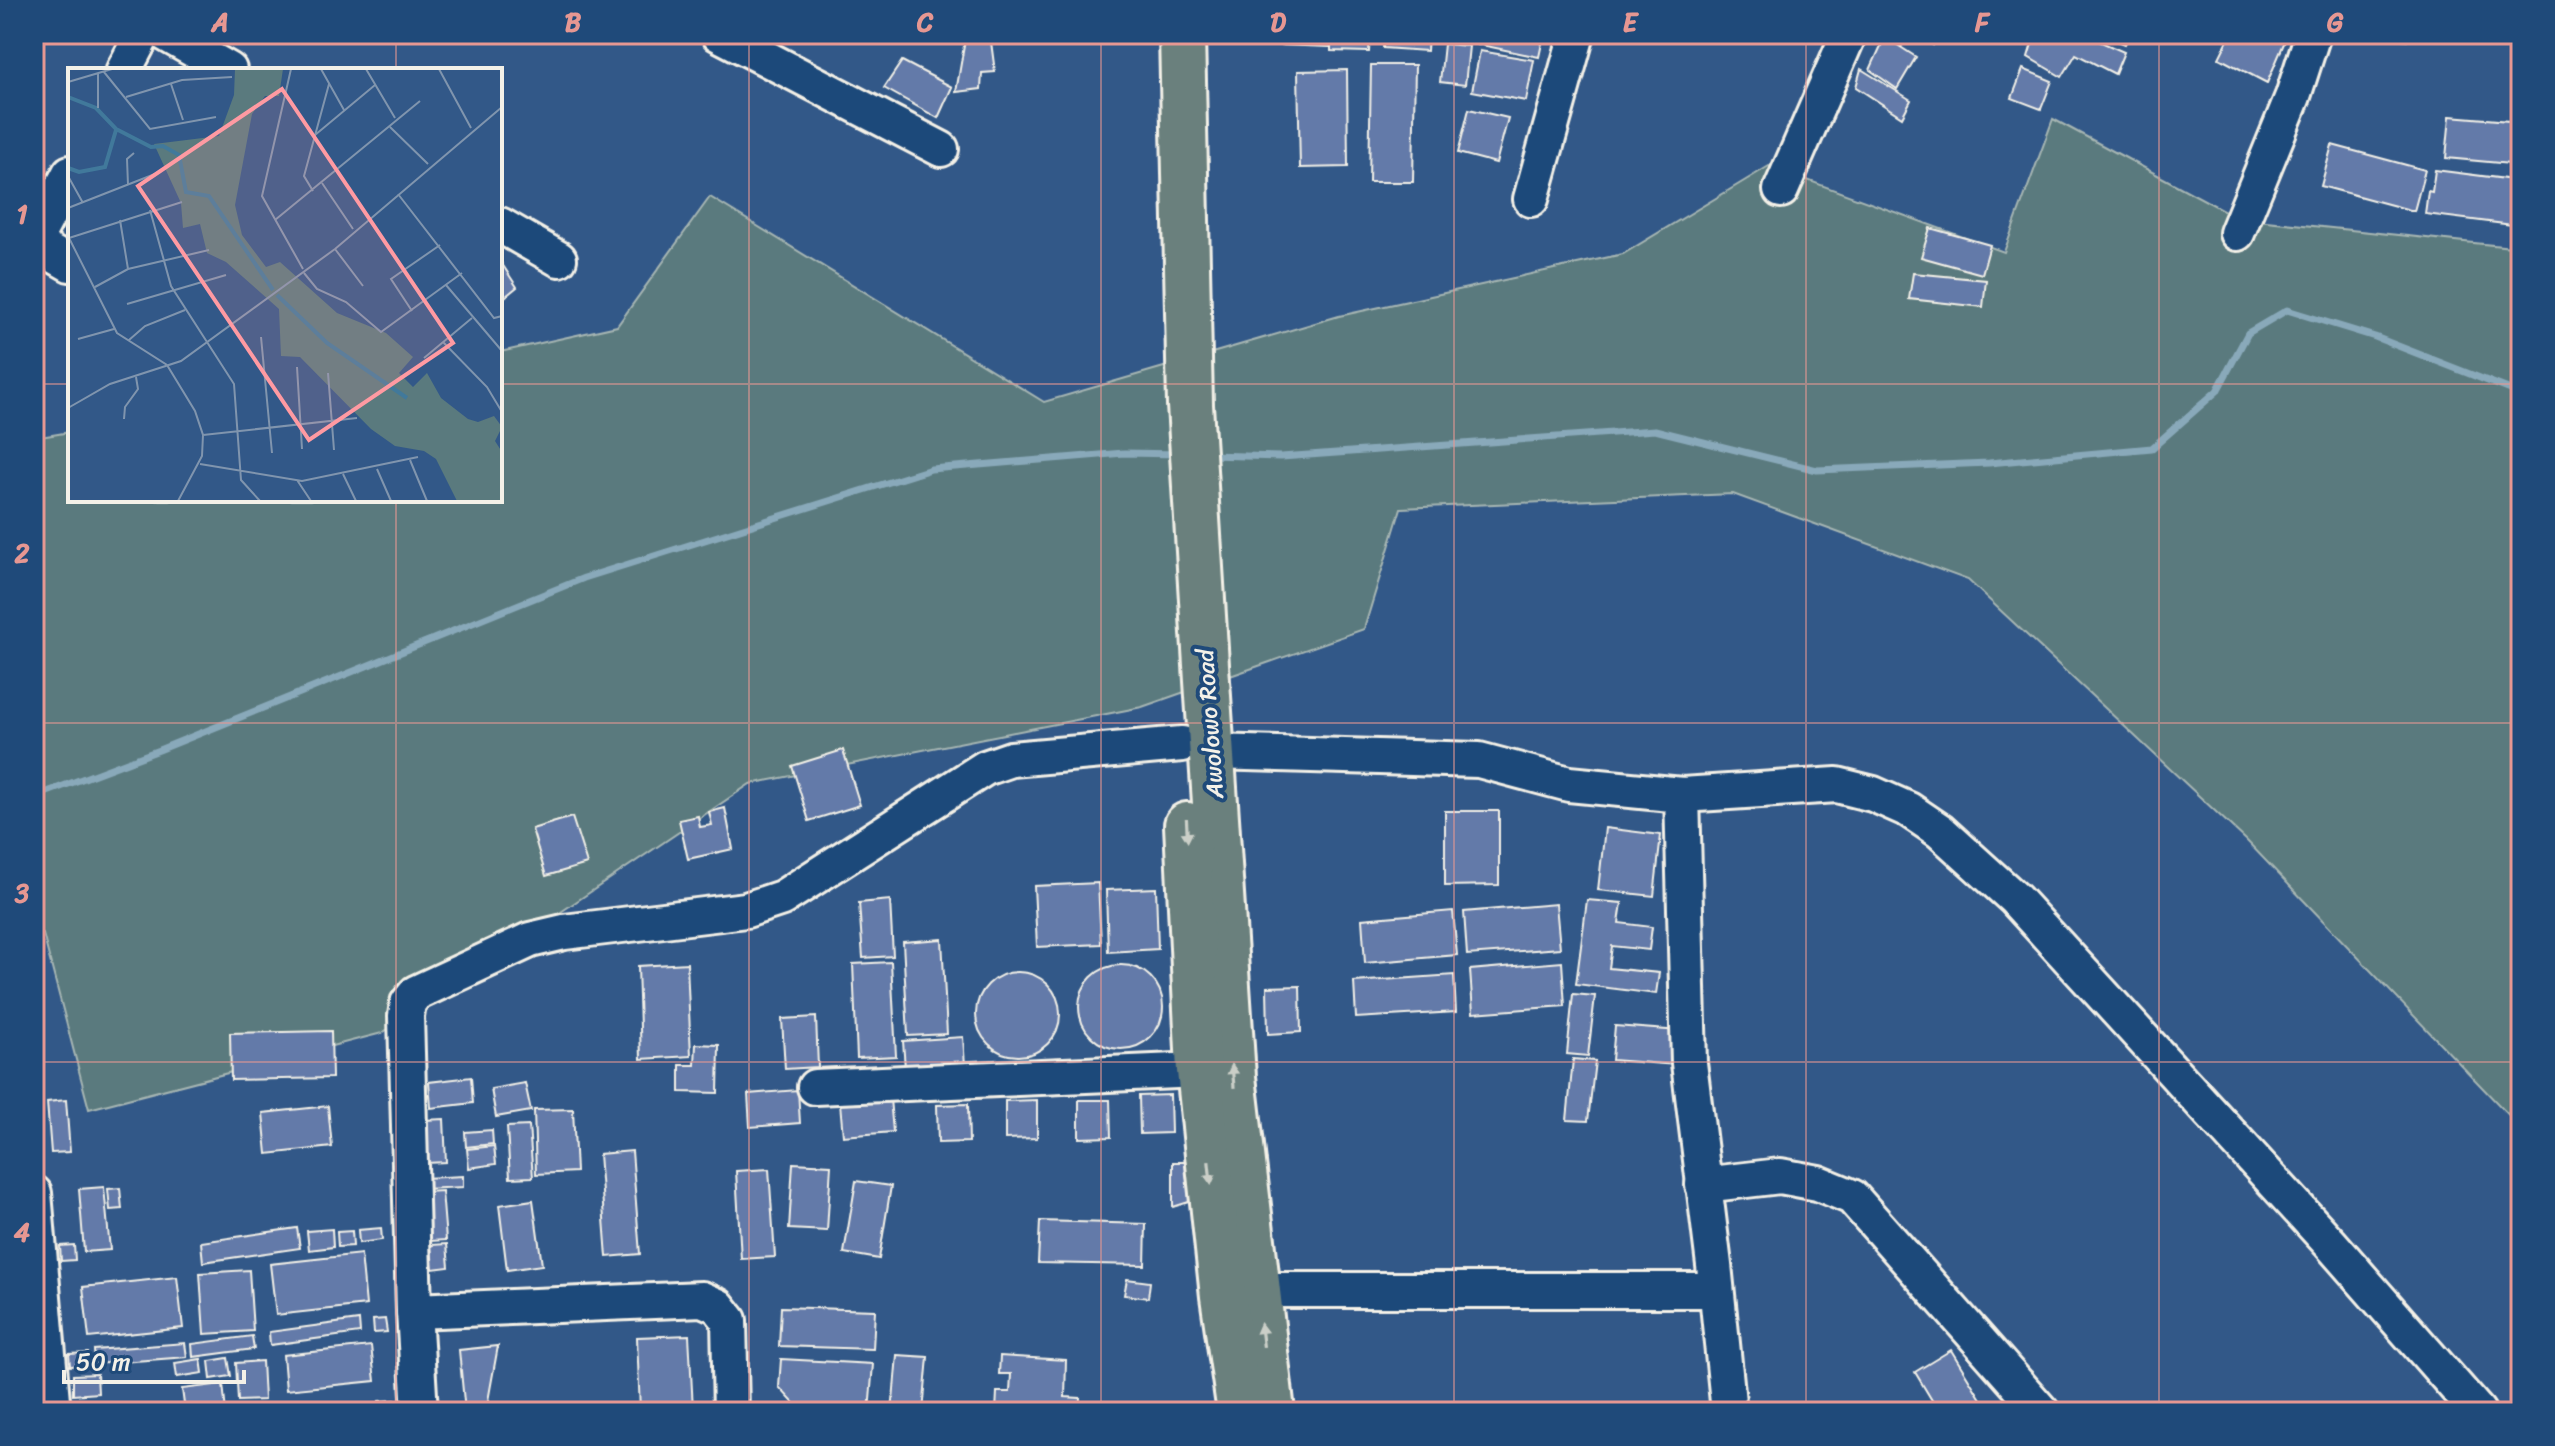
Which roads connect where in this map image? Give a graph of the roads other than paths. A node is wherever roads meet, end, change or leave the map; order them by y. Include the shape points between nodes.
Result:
1 (143, 34) edge
2 (166, 34) edge
3 (719, 34) edge
4 (1155, 34) edge
5 (1182, 34) edge
6 (1577, 34) edge
7 (1849, 34) edge
8 (2313, 34) edge
9 (125, 68) edge
10 (226, 68) edge
11 (941, 149) dead end
12 (68, 177) edge
13 (1781, 190) dead end
14 (1531, 199) dead end
15 (502, 226) edge
16 (2237, 233) dead end
17 (34, 242) edge
18 (559, 259) dead end
19 (68, 263) edge
20 (1177, 406) junction
21 (1197, 748) junction
22 (1682, 795) junction
23 (1199, 1070) junction
24 (815, 1087) dead end
25 (1703, 1185) junction
26 (34, 1193) edge
27 (1257, 1290) junction
28 (1716, 1290) junction
29 (414, 1311) junction
30 (46, 1394) edge
31 (420, 1412) edge
32 (731, 1412) edge
33 (1240, 1412) edge
34 (1272, 1412) edge
35 (1729, 1412) edge
36 (2042, 1412) edge
37 (2478, 1412) edge

1 - 9 street
2 - 10 street
3 - 11 street
4 - 20 main road, Awolowo Road
5 - 20 main road, Awolowo Road
6 - 14 street
7 - 13 street
8 - 16 street
12 - 17 street
15 - 18 street
17 - 19 street
20 - 21 main road, Awolowo Road
21 - 22 street via 1479,760 1569,784
21 -> 23 main road, Awolowo Road
27 -> 21 main road, Awolowo Road
21 - 29 street via 1011,759 985,768 782,898 746,910 530,940 416,993 406,1016
22 - 25 street via 1689,1063
22 - 37 street via 1837,785 1909,810 1940,831 2015,899
23 - 24 street
23 -> 33 main road, Awolowo Road
25 - 28 street
25 - 36 street via 1780,1176 1852,1197
26 - 30 street
27 - 28 street
34 -> 27 main road, Awolowo Road
28 - 35 street
29 - 31 street
29 - 32 street via 702,1299 718,1306 729,1320

